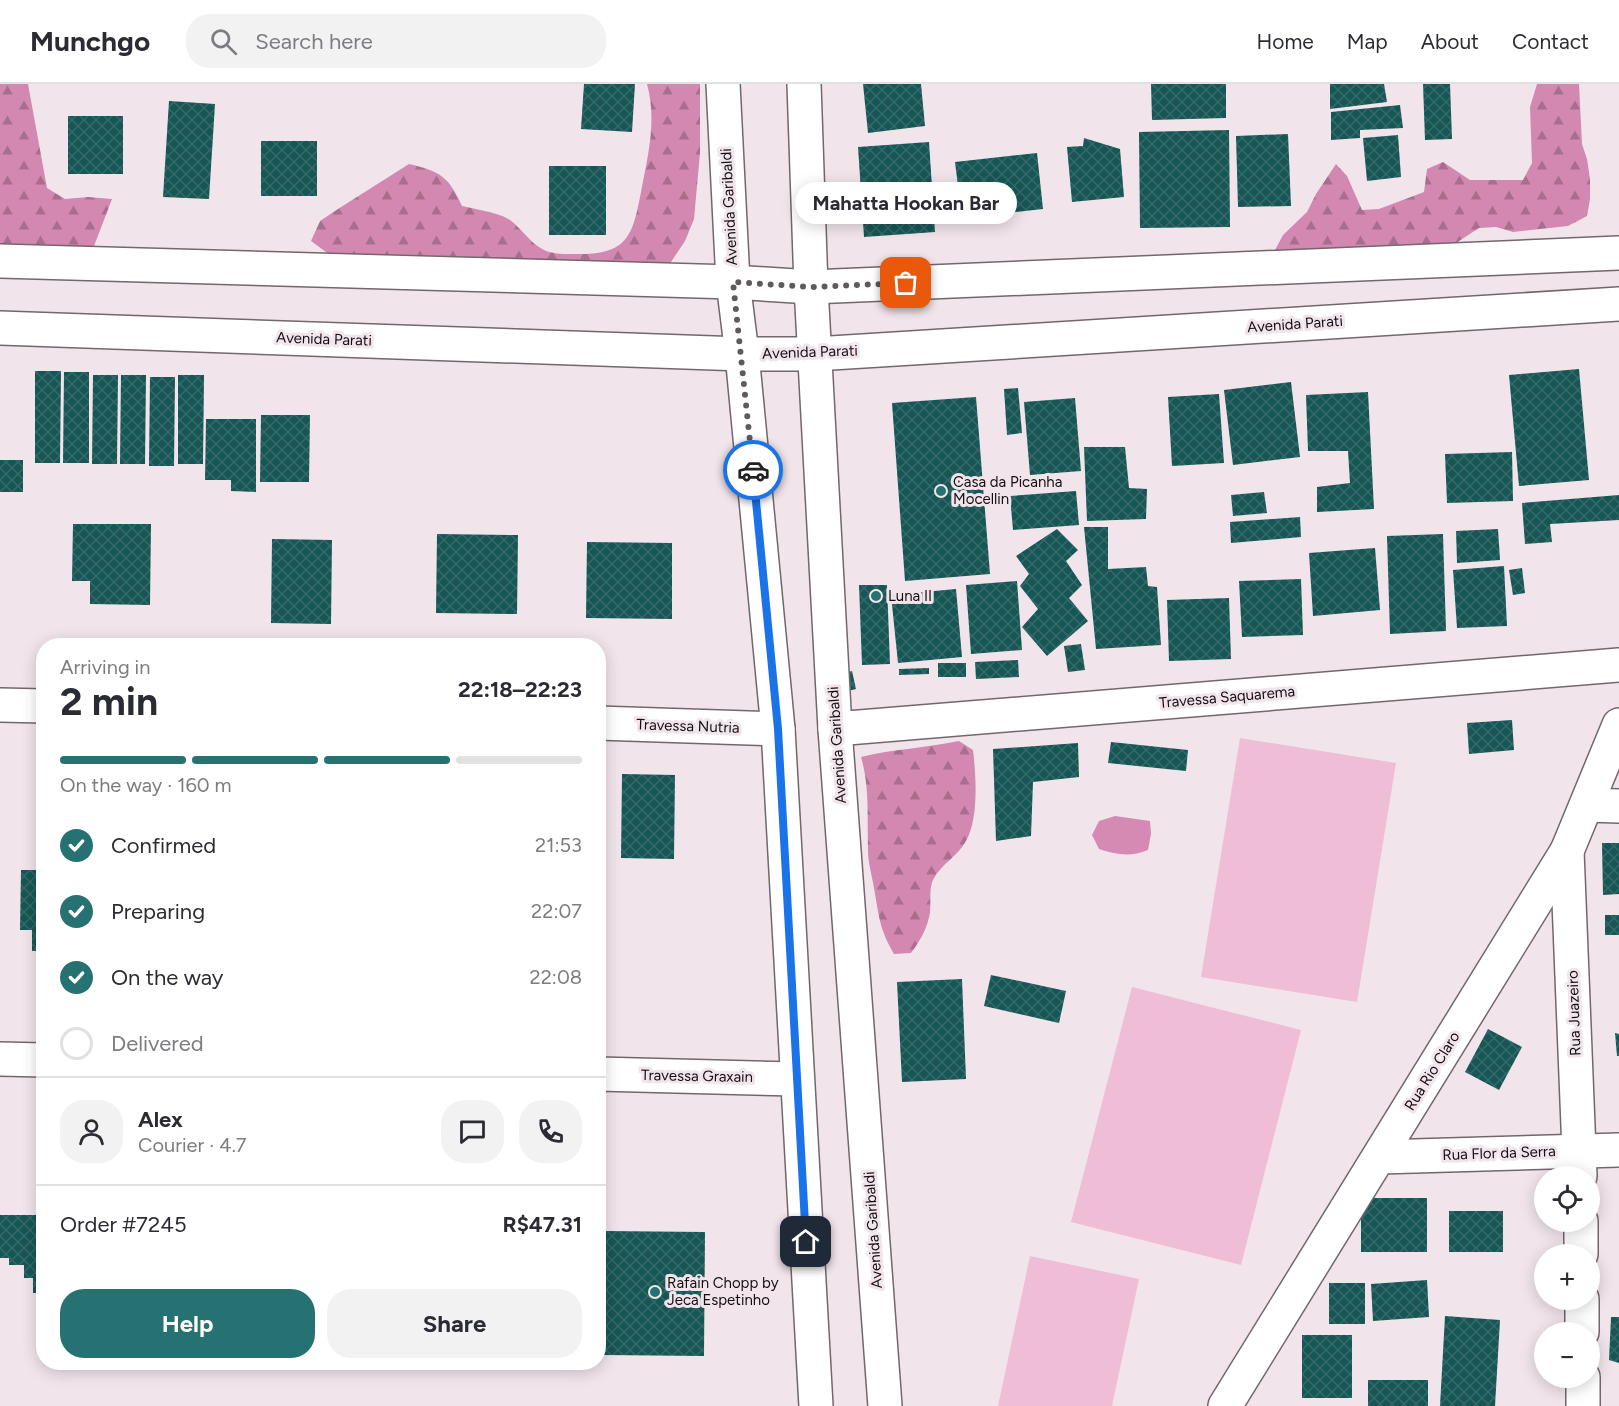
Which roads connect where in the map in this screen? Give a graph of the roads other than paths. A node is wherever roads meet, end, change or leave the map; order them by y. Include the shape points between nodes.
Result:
1 (723, 84) edge
2 (804, 84) edge
3 (1619, 253) edge
4 (0, 261) edge
5 (733, 282) junction
6 (811, 287) junction
7 (1619, 304) edge
8 (0, 328) edge
9 (742, 354) junction
10 (815, 354) junction
11 (1619, 665) edge
12 (0, 705) edge
13 (36, 706) edge
14 (606, 723) edge
15 (1619, 724) edge
16 (778, 729) junction
17 (835, 729) junction
18 (1587, 805) junction
19 (1619, 806) edge
20 (1567, 851) junction
21 (0, 1059) edge
22 (36, 1060) edge
23 (606, 1074) edge
24 (796, 1079) junction
25 (1619, 1150) edge
26 (1380, 1157) junction
27 (1580, 1163) edge
28 (1582, 1388) edge
29 (816, 1406) edge
30 (885, 1406) edge
31 (1225, 1406) edge
32 (1583, 1406) edge

1 - 5 street, Avenida Garibaldi
2 - 6 street, Avenida Garibaldi
3 - 6 street
4 - 5 street
5 - 6 street
5 - 9 street, Avenida Garibaldi
6 - 10 street, Avenida Garibaldi
7 - 10 street, Avenida Parati
8 - 9 street, Avenida Parati
9 - 10 street, Avenida Parati
9 - 16 street, Avenida Garibaldi
10 - 17 street, Avenida Garibaldi
11 - 17 street, Travessa Saquarema
12 - 13 street
14 - 16 street, Travessa Nutria
15 - 18 street, Rua Rio Claro
16 - 24 street, Avenida Garibaldi
17 - 30 street, Avenida Garibaldi
18 - 19 street
18 - 20 street, Rua Rio Claro
20 - 26 street, Rua Rio Claro
20 - 27 street, Rua Juazeiro
21 - 22 street
23 - 24 street, Travessa Graxain
24 - 29 street, Avenida Garibaldi
25 - 27 street, Rua Flor da Serra
26 - 27 street, Rua Flor da Serra
26 - 31 street, Rua Rio Claro
28 - 32 street

